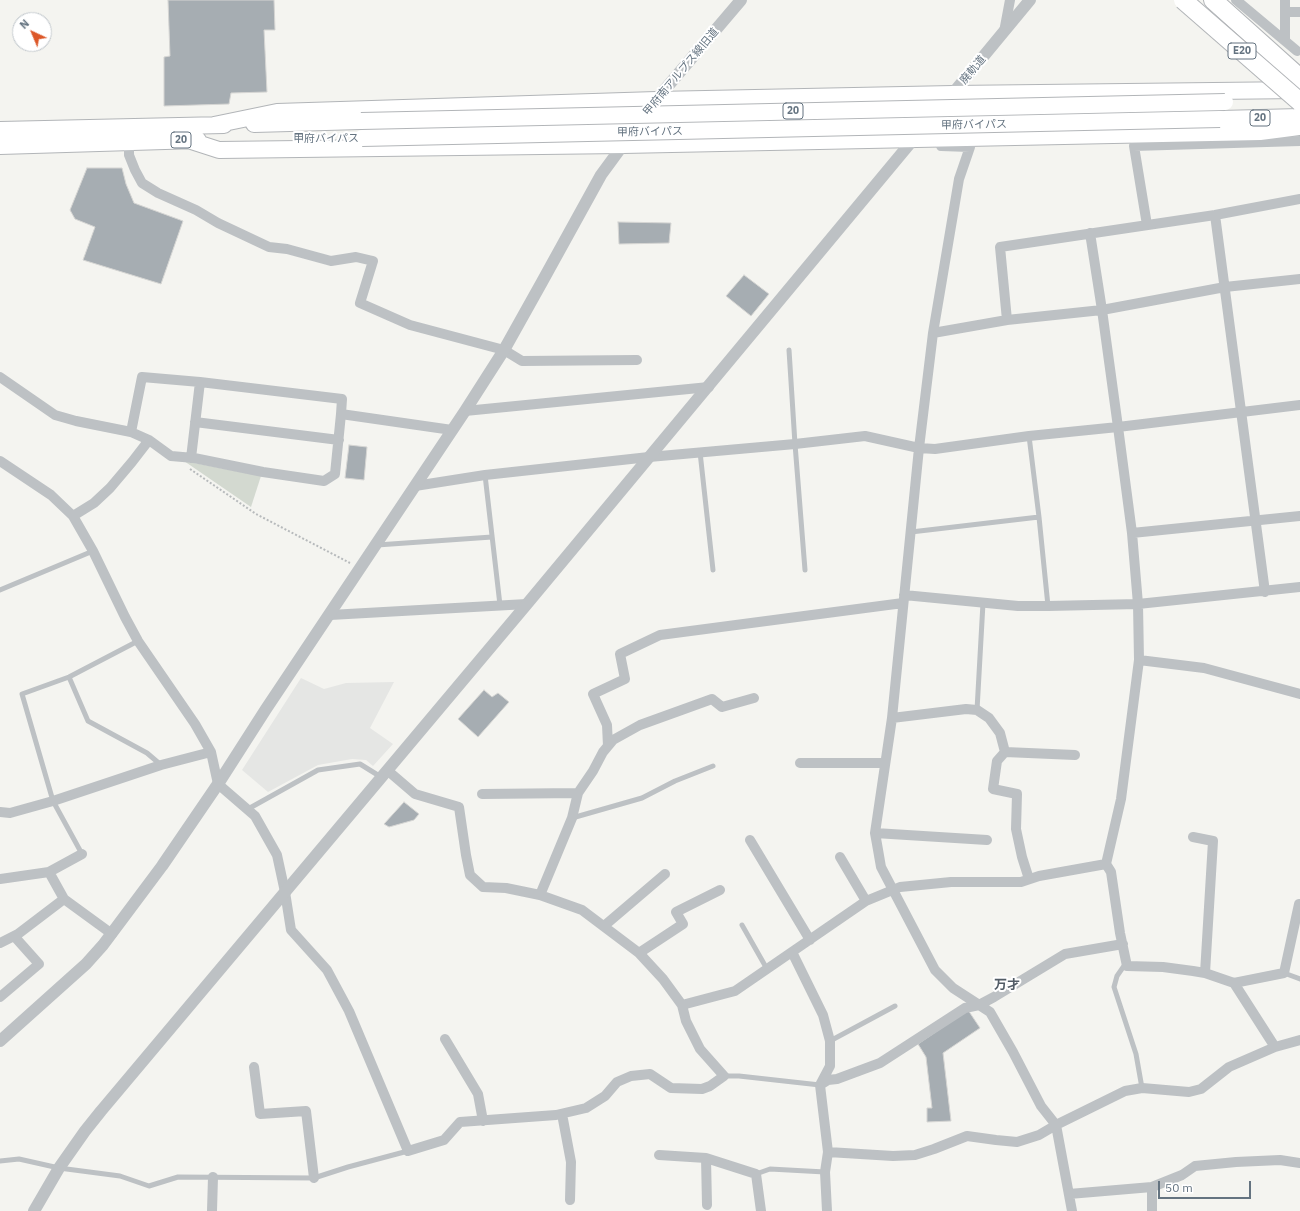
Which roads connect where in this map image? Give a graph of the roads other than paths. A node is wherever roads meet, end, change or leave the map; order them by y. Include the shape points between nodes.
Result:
1 (741, 0) edge
2 (1010, 0) edge
3 (1030, 0) edge
4 (1183, 0) edge
5 (1213, 0) edge
6 (1236, 0) edge
7 (1285, 0) edge
8 (1285, 12) junction
9 (1300, 12) edge
10 (1004, 32) junction
11 (1285, 41) junction
12 (1297, 52) dead end
13 (1300, 78) edge
14 (1300, 90) edge
15 (953, 94) junction
16 (656, 100) junction
17 (1300, 102) edge
18 (1300, 118) edge
19 (214, 125) junction
20 (1300, 126) edge
21 (0, 130) edge
22 (188, 140) junction
23 (129, 141) junction
24 (912, 141) junction
25 (1300, 141) edge
26 (623, 145) junction
27 (0, 146) edge
28 (1300, 200) edge
29 (1215, 215) junction
30 (1147, 225) junction
31 (1090, 233) junction
32 (1300, 279) edge
33 (1225, 288) junction
34 (1102, 310) junction
35 (1007, 320) junction
36 (934, 333) junction
37 (504, 350) junction
38 (789, 350) dead end
39 (637, 360) dead end
40 (0, 378) edge
41 (200, 382) junction
42 (708, 387) junction
43 (1300, 405) edge
44 (465, 411) junction
45 (1241, 412) junction
46 (341, 414) junction
47 (195, 422) junction
48 (1118, 427) junction
49 (452, 430) junction
50 (131, 432) junction
51 (1029, 436) junction
52 (149, 440) junction
53 (339, 440) junction
54 (794, 444) junction
55 (919, 448) junction
56 (700, 452) junction
57 (649, 457) junction
58 (191, 458) junction
59 (0, 461) edge
60 (484, 475) junction
61 (415, 486) junction
62 (73, 516) junction
63 (1300, 516) edge
64 (1040, 517) junction
65 (1255, 520) junction
66 (911, 532) junction
67 (1132, 533) junction
68 (492, 537) junction
69 (376, 545) junction
70 (93, 551) junction
71 (712, 570) dead end
72 (805, 570) dead end
73 (1300, 587) edge
74 (0, 590) edge
75 (1265, 592) junction
76 (904, 599) junction
77 (983, 603) junction
78 (527, 604) junction
79 (1138, 604) junction
80 (500, 605) junction
81 (1048, 606) junction
82 (330, 615) junction
83 (138, 641) junction
84 (1139, 660) junction
85 (69, 676) junction
86 (1300, 694) edge
87 (754, 698) dead end
88 (977, 710) junction
89 (892, 718) junction
90 (608, 746) junction
91 (211, 752) junction
92 (1005, 752) junction
93 (1075, 756) dead end
94 (800, 763) dead end
95 (885, 763) junction
96 (161, 765) junction
97 (713, 766) dead end
98 (384, 774) junction
99 (218, 784) junction
100 (578, 793) junction
101 (482, 794) dead end
102 (53, 801) junction
103 (248, 809) junction
104 (0, 812) edge
105 (572, 818) junction
106 (875, 832) junction
107 (1193, 838) dead end
108 (750, 840) dead end
109 (987, 840) dead end
110 (82, 854) joint
111 (840, 857) dead end
112 (1106, 864) junction
113 (49, 872) junction
114 (665, 874) dead end
115 (0, 879) edge
116 (1029, 879) junction
117 (720, 890) dead end
118 (893, 890) junction
119 (285, 892) junction
120 (540, 895) junction
121 (64, 899) junction
122 (866, 901) junction
123 (1300, 903) edge
124 (742, 925) dead end
125 (604, 926) junction
126 (112, 934) junction
127 (14, 936) junction
128 (810, 940) junction
129 (0, 943) edge
130 (1123, 944) junction
131 (792, 952) junction
132 (639, 953) junction
133 (1126, 963) junction
134 (767, 969) junction
135 (1205, 973) junction
136 (1284, 973) junction
137 (1300, 979) edge
138 (1234, 983) junction
139 (0, 997) edge
140 (682, 1005) junction
141 (978, 1005) junction
142 (895, 1006) dead end
143 (445, 1039) dead end
144 (1300, 1040) edge
145 (0, 1041) edge
146 (830, 1041) junction
147 (1275, 1047) junction
148 (254, 1067) dead end
149 (724, 1076) junction
150 (820, 1085) junction
151 (1142, 1088) junction
152 (562, 1114) junction
153 (483, 1120) junction
154 (1056, 1124) junction
155 (408, 1151) junction
156 (828, 1152) junction
157 (658, 1155) dead end
158 (706, 1158) junction
159 (0, 1161) edge
160 (1300, 1163) edge
161 (58, 1168) junction
162 (825, 1172) junction
163 (756, 1174) junction
164 (213, 1178) junction
165 (314, 1178) junction
166 (1152, 1187) junction
167 (1069, 1194) junction
168 (570, 1200) dead end
169 (706, 1205) dead end
170 (34, 1211) edge
171 (212, 1211) edge
172 (761, 1211) edge
173 (827, 1211) edge
174 (1072, 1211) edge
175 (1152, 1211) edge

1 - 16 street, 甲府南アルプス線旧道
2 - 10 street
3 - 10 street, 廃軌道
4 - 17 highway, E20, bridge
5 - 13 highway, E20
6 - 11 street
7 - 8 street
8 - 9 street
8 - 11 street
10 - 15 street, 廃軌道
11 - 12 street
14 - 15 highway
15 - 16 highway
15 - 24 street, 廃軌道
16 - 19 highway via 277,112
16 - 26 street, 甲府南アルプス線旧道
17 - 19 highway, 甲府バイパス / 20, bridge
18 - 22 highway, 甲府バイパス / 20, bridge
19 - 21 highway, 甲府バイパス / 20
20 - 24 highway via 1260,132
22 - 23 highway, 甲府バイパス / 20
22 - 26 highway via 219,150
23 - 27 highway, 甲府バイパス / 20
23 - 37 street via 129,155 142,183 158,194 196,210 269,248 286,248 331,261 356,257 373,261 360,303 410,325
24 - 26 highway
24 - 36 street via 970,147 959,178
24 - 42 street, 廃軌道
25 - 30 street via 1134,146
26 - 37 street, 甲府南アルプス線旧道 via 601,175
28 - 29 street
29 - 30 street
29 - 33 street
30 - 31 street
31 - 34 street
31 - 35 street via 1000,247
32 - 33 street
33 - 34 street
33 - 45 street
34 - 35 street
34 - 48 street
35 - 36 street
36 - 55 street
37 - 39 street via 522,361
37 - 44 street, 甲府南アルプス線旧道
38 - 54 lane
40 - 50 street via 55,415
41 - 46 street via 342,399
41 - 47 street
41 - 50 street via 142,377
42 - 44 street
42 - 57 street, 廃軌道
43 - 45 street
44 - 49 street, 甲府南アルプス線旧道
45 - 48 street
45 - 65 street
46 - 49 street
46 - 53 street
47 - 53 street
47 - 58 street
48 - 51 street
48 - 67 street
49 - 61 street, 甲府南アルプス線旧道
50 - 52 street
51 - 55 street via 935,449
51 - 64 lane
52 - 58 street via 171,456
52 - 62 street via 110,488
53 - 58 street via 335,474 324,481
54 - 55 street via 864,436
54 - 56 street
54 - 72 lane
55 - 66 street
56 - 57 street
56 - 71 lane
57 - 60 street
57 - 78 street, 廃軌道
59 - 62 street via 51,495
60 - 61 street
60 - 68 lane
61 - 69 street, 甲府南アルプス線旧道
62 - 70 street
63 - 65 street
64 - 66 lane
64 - 81 lane
65 - 67 street
65 - 75 street
66 - 76 street
67 - 79 street
68 - 69 lane
68 - 80 lane
69 - 82 street, 甲府南アルプス線旧道
70 - 74 lane
70 - 83 street
73 - 75 street
75 - 79 street
76 - 77 street
76 - 89 street
76 - 90 street via 660,635 620,654 625,679 593,694 607,726
77 - 81 street
77 - 88 lane
78 - 80 street
78 - 98 street, 廃軌道
79 - 81 street
79 - 84 street
80 - 82 street
82 - 99 street, 甲府南アルプス線旧道
83 - 85 lane
83 - 91 street via 195,724
84 - 86 street via 1204,668
84 - 112 street via 1121,799
85 - 96 lane via 88,721 147,753
85 - 102 lane via 22,694
87 - 90 street via 722,706 712,699 640,725 613,740
88 - 89 street via 966,709
88 - 92 street via 996,725
89 - 95 street
90 - 100 street
91 - 96 street
91 - 99 street
92 - 93 street
92 - 116 street via 997,762 993,788 1017,794 1016,829
94 - 95 street
95 - 106 street
96 - 102 street
97 - 105 lane via 642,798
98 - 103 lane via 360,764 318,770
98 - 119 street, 廃軌道
98 - 120 street via 415,794 459,807 470,875 483,887 506,888
99 - 103 street
99 - 126 street, 甲府南アルプス線旧道
100 - 101 street
100 - 105 street
102 - 104 street via 10,813
102 - 110 lane
103 - 119 street via 255,816 277,855
105 - 120 street
106 - 109 street
106 - 118 street via 881,867
107 - 135 street via 1213,841
108 - 128 street
110 - 113 street
111 - 122 street
112 - 116 street
112 - 130 street via 1111,872
113 - 115 street
113 - 121 street
114 - 125 street
116 - 118 street via 1021,882 951,882 900,887
117 - 132 street via 676,912 683,924
118 - 122 street
118 - 141 street via 936,970 953,988
119 - 155 street via 291,930 327,970 349,1011
119 - 161 street, 廃軌道 via 101,1111
120 - 125 street via 582,910
121 - 126 street
121 - 127 street
122 - 128 street
123 - 136 street
124 - 134 lane
125 - 132 street
126 - 145 street, 甲府南アルプス線旧道 via 86,964
127 - 129 street
127 - 139 street via 39,964
128 - 131 street
130 - 133 street
130 - 141 street via 1065,954
131 - 134 street
131 - 146 street via 823,1015
132 - 140 street
133 - 135 street via 1127,966 1163,967
133 - 151 lane via 1117,976 1114,987 1136,1054
134 - 140 street via 735,991
135 - 138 street
136 - 137 lane
136 - 138 street
138 - 147 street
140 - 149 street via 686,1021 700,1049
141 - 150 street via 965,1008 880,1063
141 - 154 street via 990,1012 1041,1106
142 - 146 lane
143 - 153 street via 478,1094
144 - 147 street
146 - 150 street via 830,1066
147 - 151 street via 1229,1067 1201,1089 1189,1092
148 - 165 street via 260,1114 306,1111
149 - 150 lane
149 - 152 street via 702,1089 671,1088 650,1074 631,1076 617,1082 606,1096 586,1108
150 - 156 street
151 - 154 street via 1125,1091
152 - 153 street
152 - 168 street via 571,1162
153 - 155 street via 460,1122 444,1140
154 - 156 street via 1039,1135 1017,1142 967,1136 934,1150 915,1154 893,1156
154 - 167 street
155 - 165 lane
156 - 162 street
157 - 158 street
158 - 163 street
158 - 169 street
159 - 161 lane via 19,1160
160 - 166 street via 1280,1160 1195,1166 1182,1175
161 - 164 lane via 120,1176 149,1186 178,1176
161 - 170 street, 廃軌道
162 - 163 lane via 770,1169
162 - 173 street
163 - 172 street
164 - 165 lane
164 - 171 street
166 - 167 street
166 - 175 street
167 - 174 street

